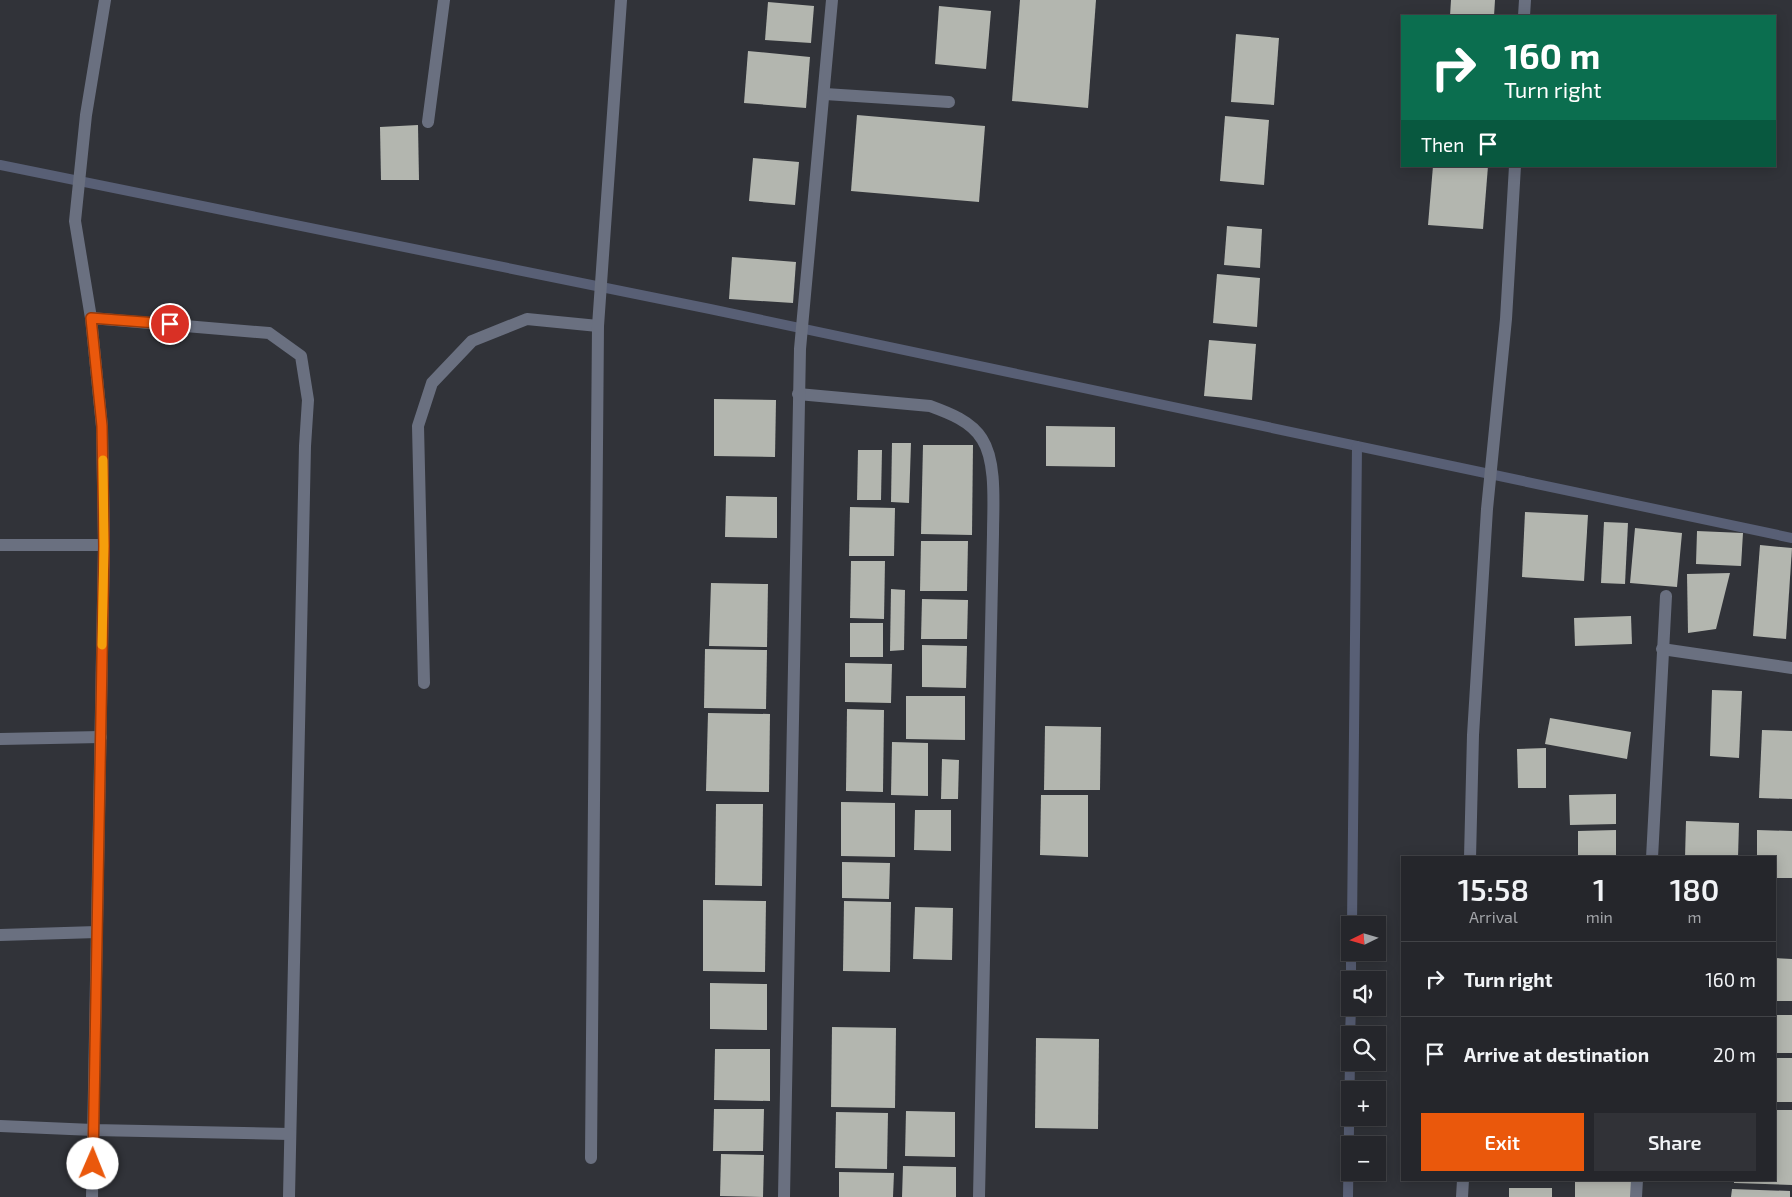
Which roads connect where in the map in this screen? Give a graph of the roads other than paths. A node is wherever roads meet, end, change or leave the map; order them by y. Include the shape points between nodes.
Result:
1 (104, 0) edge
2 (444, 0) edge
3 (621, 0) edge
4 (832, 0) edge
5 (1525, 0) edge
6 (1524, 15) edge
7 (824, 94) junction
8 (949, 102) dead end
9 (428, 122) dead end
10 (1515, 167) edge
11 (91, 318) junction
12 (598, 326) junction
13 (798, 394) junction
14 (0, 545) edge
15 (104, 546) junction
16 (1666, 596) dead end
17 (1662, 649) junction
18 (1792, 668) edge
19 (424, 683) dead end
20 (101, 737) junction
21 (0, 739) edge
22 (1470, 856) edge
23 (1652, 856) edge
24 (97, 932) junction
25 (0, 934) edge
26 (0, 1126) edge
27 (93, 1130) junction
28 (290, 1134) junction
29 (591, 1158) dead end
30 (1463, 1181) edge
31 (1637, 1181) edge
32 (92, 1197) edge
33 (289, 1197) edge
34 (784, 1197) edge
35 (979, 1197) edge
36 (1462, 1197) edge
37 (1636, 1197) edge

1 - 11 street via 86,115 75,221
2 - 9 street
3 - 12 street
4 - 7 street
5 - 6 street
7 - 8 street
7 - 13 street via 802,312
10 - 22 street via 1506,319 1487,509 1473,735
11 - 15 street via 102,426
11 - 28 street via 269,333 301,356 308,400
12 - 19 street via 527,319 472,341 432,383 418,426
12 - 29 street
13 - 34 street
13 - 35 street via 930,406 967,424 982,438 987,452 994,534
14 - 15 street
15 - 20 street
16 - 17 street
17 - 18 street
17 - 23 street
20 - 21 street
20 - 24 street
24 - 25 street
24 - 27 street
26 - 27 street
27 - 28 street
27 - 32 street
28 - 33 street
30 - 36 street
31 - 37 street

